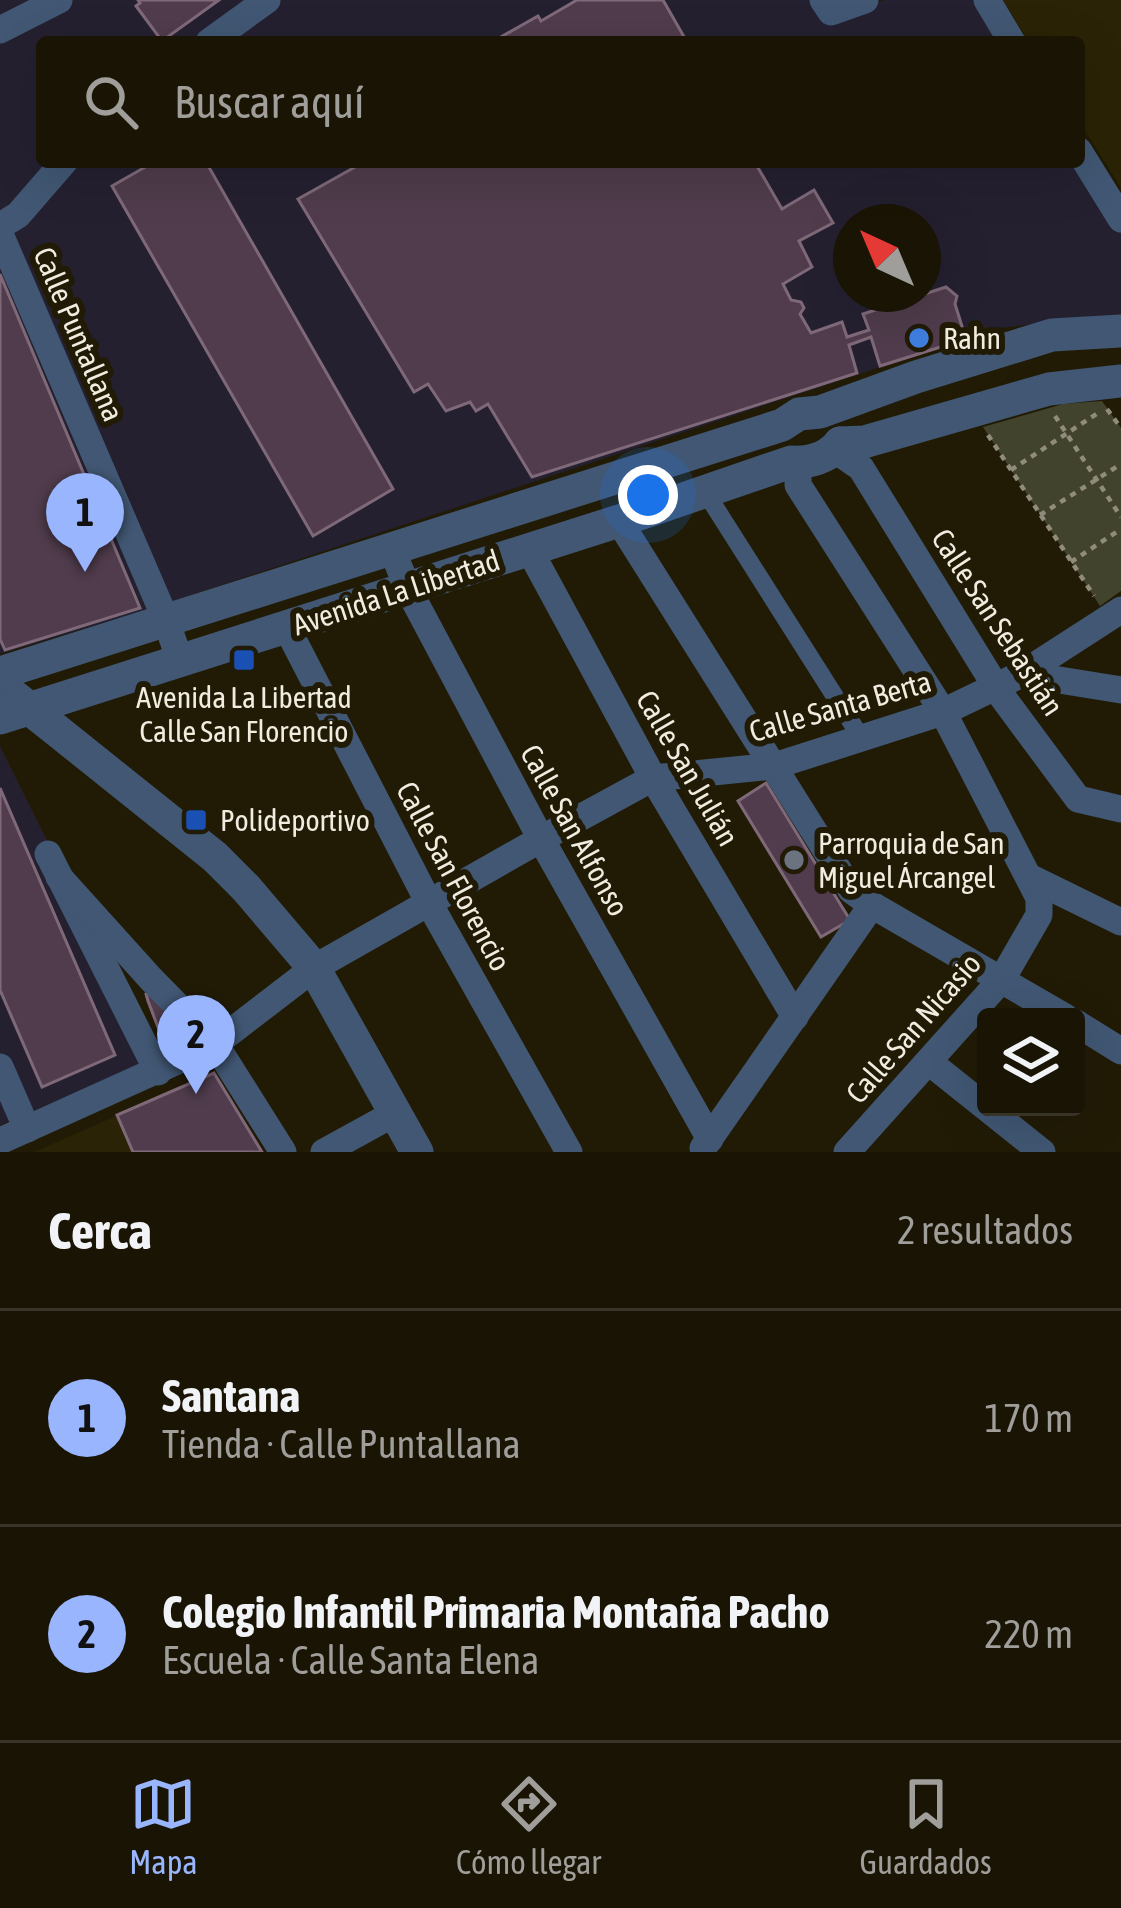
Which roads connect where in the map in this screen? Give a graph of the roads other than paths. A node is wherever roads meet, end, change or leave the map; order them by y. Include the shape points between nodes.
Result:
1 (59, 0) edge
2 (267, 0) edge
3 (865, 0) edge
4 (987, 0) edge
5 (827, 6) edge
6 (0, 30) edge
7 (217, 36) edge
8 (1008, 36) edge
9 (1085, 161) edge
10 (59, 168) edge
11 (1121, 219) edge
12 (0, 230) edge
13 (1121, 332) edge
14 (1116, 394) edge
15 (820, 412) junction
16 (782, 424) junction
17 (837, 447) junction
18 (795, 462) junction
19 (706, 493) junction
20 (619, 521) junction
21 (392, 549) junction
22 (530, 549) junction
23 (406, 587) junction
24 (1114, 615) edge
25 (166, 620) junction
26 (286, 628) junction
27 (1066, 645) junction
28 (180, 661) junction
29 (0, 674) edge
30 (1022, 674) junction
31 (1061, 679) junction
32 (0, 686) edge
33 (996, 687) junction
34 (1121, 690) edge
35 (943, 712) junction
36 (14, 713) edge
37 (860, 736) junction
38 (774, 766) junction
39 (653, 778) junction
40 (1121, 808) edge
41 (541, 838) junction
42 (1029, 878) junction
43 (429, 903) junction
44 (872, 905) junction
45 (1121, 922) edge
46 (314, 968) junction
47 (1002, 979) junction
48 (154, 982) junction
49 (118, 992) junction
50 (1051, 1008) edge
51 (795, 1016) junction
52 (1085, 1029) edge
53 (215, 1044) junction
54 (1121, 1051) edge
55 (929, 1062) junction
56 (0, 1067) edge
57 (158, 1072) junction
58 (395, 1113) junction
59 (27, 1129) junction
60 (0, 1141) edge
61 (705, 1145) edge
62 (849, 1151) edge
63 (1040, 1151) edge
64 (283, 1152) edge
65 (324, 1152) edge
66 (417, 1152) edge
67 (568, 1152) edge

1 - 6 street
2 - 7 street
3 - 5 street
4 - 8 street
9 - 11 street
10 - 12 street
12 - 25 street, Calle Puntallana
13 - 15 street via 1052,335
14 - 17 street via 1040,392
15 - 16 street
15 - 17 street via 837,425
16 - 18 street via 779,447
16 - 21 street, Avenida La Libertad
17 - 18 street
17 - 33 street, Calle San Sebastián via 861,468
18 - 19 street, Avenida La Libertad
18 - 35 street via 798,485
19 - 20 street, Avenida La Libertad
19 - 37 street
20 - 22 street, Avenida La Libertad
20 - 38 street
21 - 23 street, Calle San Alfonso
21 - 25 street, Avenida La Libertad
22 - 23 street, Avenida La Libertad
22 - 39 street, Calle San Julián
23 - 26 street, Avenida La Libertad
23 - 41 street, Calle San Alfonso
24 - 27 street, Calle Santa Berta
25 - 28 street, Calle Puntallana
25 - 29 street, Avenida La Libertad
26 - 28 street, Avenida La Libertad
26 - 43 street, Calle San Florencio
27 - 30 street, Calle Santa Berta
27 - 31 street
28 - 36 street, Avenida La Libertad
30 - 31 street
30 - 33 street, Calle Santa Berta
31 - 34 street
32 - 36 street
33 - 35 street, Calle Santa Berta
33 - 40 street, Calle San Sebastián via 1078,799
35 - 37 street, Calle Santa Berta
35 - 42 street
36 - 46 street via 215,856
37 - 38 street, Calle Santa Berta
38 - 39 street, Calle Santa Berta
38 - 44 street via 851,890
39 - 41 street, Calle Santa Berta
39 - 51 street, Calle San Julián
41 - 43 street, Calle Santa Berta
41 - 61 street, Calle San Alfonso
42 - 45 street
42 - 47 street, Calle San Nicasio via 1039,915
43 - 46 street, Calle Santa Berta
43 - 67 street, Calle San Florencio
44 - 47 street
44 - 51 street
46 - 53 street, Calle Santa Berta
46 - 58 street
47 - 50 street
47 - 55 street, Calle San Nicasio
48 - 49 street via 141,979
48 - 49 street via 53,865
48 - 53 street
49 - 57 street
51 - 61 street
52 - 54 street
53 - 57 street, Calle Santa Berta
53 - 64 street
55 - 62 street, Calle San Nicasio
55 - 63 street
56 - 59 street
57 - 59 street, Calle Santa Berta
58 - 65 street
58 - 66 street
59 - 60 street, Calle Santa Berta

